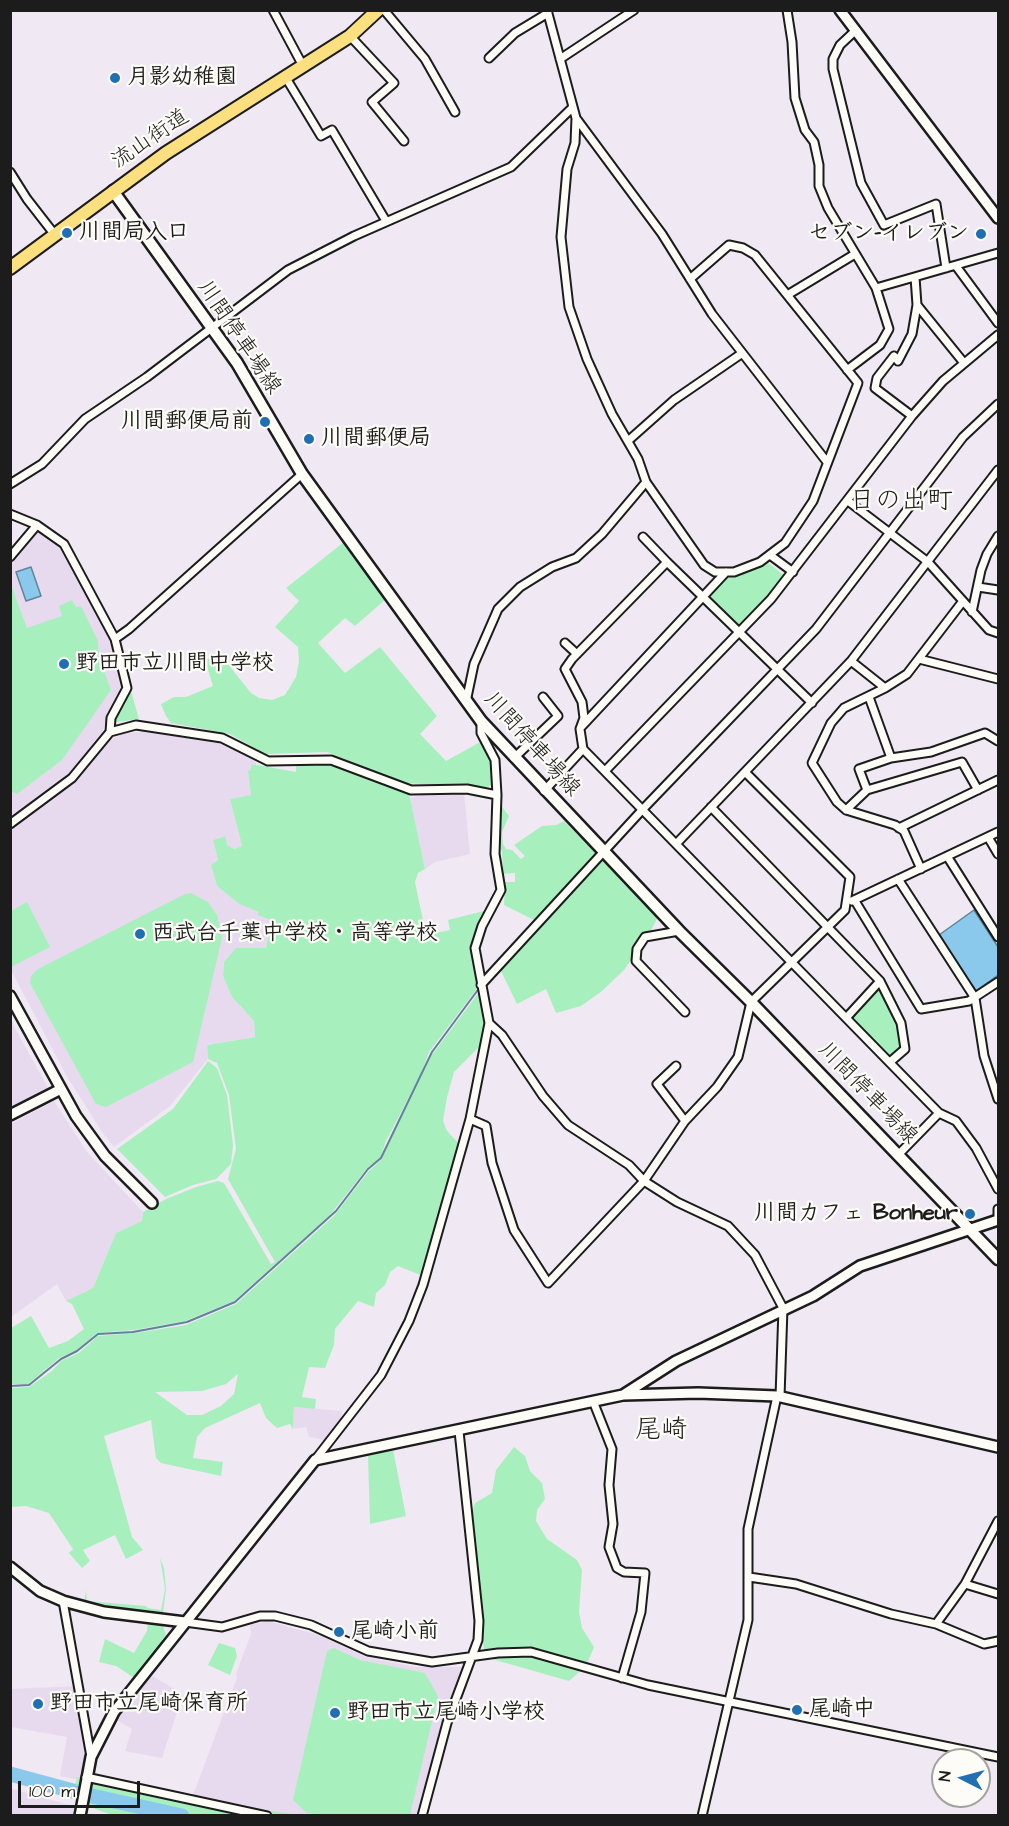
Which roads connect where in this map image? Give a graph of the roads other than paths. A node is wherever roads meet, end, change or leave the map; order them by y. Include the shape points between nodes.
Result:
1 (273, 10) edge
2 (634, 10) edge
3 (787, 10) edge
4 (840, 10) edge
5 (378, 11) edge
6 (547, 12) edge
7 (856, 30) junction
8 (350, 36) junction
9 (489, 58) dead end
10 (560, 59) junction
11 (303, 67) junction
12 (286, 78) junction
13 (572, 108) junction
14 (455, 112) dead end
15 (576, 118) junction
16 (404, 141) dead end
17 (10, 172) edge
18 (113, 191) junction
19 (999, 218) edge
20 (386, 221) junction
21 (55, 235) junction
22 (999, 253) edge
23 (855, 254) junction
24 (956, 266) junction
25 (10, 268) edge
26 (946, 268) junction
27 (915, 277) junction
28 (690, 279) junction
29 (876, 288) junction
30 (789, 294) junction
31 (918, 305) junction
32 (999, 323) edge
33 (210, 327) junction
34 (999, 335) edge
35 (741, 354) junction
36 (964, 363) junction
37 (847, 370) junction
38 (999, 404) edge
39 (912, 416) junction
40 (629, 440) junction
41 (826, 462) junction
42 (999, 470) edge
43 (302, 474) junction
44 (645, 482) junction
45 (10, 484) edge
46 (848, 501) junction
47 (10, 514) edge
48 (37, 525) junction
49 (890, 533) junction
50 (999, 536) edge
51 (643, 537) dead end
52 (770, 555) junction
53 (10, 557) edge
54 (667, 562) junction
55 (928, 562) junction
56 (726, 572) junction
57 (793, 572) junction
58 (978, 587) junction
59 (999, 590) edge
60 (704, 597) junction
61 (963, 601) junction
62 (972, 612) junction
63 (739, 633) junction
64 (999, 633) edge
65 (115, 639) junction
66 (565, 644) dead end
67 (577, 654) junction
68 (919, 659) junction
69 (850, 661) junction
70 (779, 669) junction
71 (999, 679) edge
72 (885, 688) junction
73 (543, 697) dead end
74 (869, 697) junction
75 (466, 702) junction
76 (812, 703) junction
77 (481, 721) junction
78 (580, 729) junction
79 (110, 732) junction
80 (998, 740) edge
81 (584, 749) junction
82 (514, 758) junction
83 (891, 758) junction
84 (605, 771) junction
85 (745, 772) junction
86 (999, 780) edge
87 (978, 789) junction
88 (867, 790) junction
89 (544, 791) junction
90 (497, 795) junction
91 (711, 807) junction
92 (643, 809) junction
93 (846, 810) junction
94 (10, 824) edge
95 (898, 828) junction
96 (999, 832) edge
97 (988, 837) junction
98 (676, 844) junction
99 (603, 852) junction
100 (999, 854) edge
101 (947, 856) junction
102 (921, 868) junction
103 (898, 879) junction
104 (846, 899) junction
105 (855, 902) junction
106 (996, 926) edge
107 (826, 928) junction
108 (679, 932) junction
109 (999, 937) edge
110 (791, 961) junction
111 (880, 981) junction
112 (999, 982) edge
113 (481, 985) junction
114 (10, 996) edge
115 (975, 998) junction
116 (751, 1002) junction
117 (685, 1012) dead end
118 (847, 1017) junction
119 (489, 1023) junction
120 (890, 1062) junction
121 (676, 1066) dead end
122 (60, 1089) junction
123 (999, 1099) edge
124 (939, 1113) junction
125 (10, 1115) edge
126 (470, 1119) junction
127 (685, 1121) junction
128 (898, 1155) junction
129 (644, 1181) junction
130 (999, 1189) edge
131 (152, 1203) dead end
132 (999, 1209) edge
133 (998, 1220) edge
134 (969, 1229) junction
135 (999, 1259) edge
136 (783, 1308) junction
137 (623, 1395) junction
138 (779, 1397) junction
139 (593, 1401) junction
140 (459, 1431) junction
141 (999, 1447) edge
142 (315, 1460) junction
143 (999, 1521) edge
144 (10, 1567) edge
145 (749, 1577) junction
146 (964, 1584) junction
147 (999, 1594) edge
148 (63, 1601) junction
149 (185, 1622) junction
150 (936, 1624) junction
151 (999, 1641) edge
152 (471, 1657) junction
153 (622, 1678) junction
154 (728, 1700) junction
155 (91, 1756) junction
156 (999, 1757) edge
157 (85, 1780) junction
158 (80, 1815) edge
159 (267, 1815) edge
160 (422, 1815) edge
161 (702, 1815) edge

1 - 11 street
2 - 10 street
3 - 23 street via 795,98 805,130 814,142 819,186
4 - 7 street
5 - 8 main road, 流山街道
5 - 14 street via 425,59
6 - 9 street via 515,33
6 - 10 street
7 - 19 street
7 - 26 street via 840,45 833,69 861,183 884,225 936,204
8 - 11 main road, 流山街道
8 - 16 street via 394,83 372,102
10 - 13 street
11 - 12 main road, 流山街道
12 - 18 main road, 流山街道
12 - 20 street via 321,136 332,130
13 - 15 street
13 - 20 street via 511,167
15 - 28 street via 622,177
15 - 40 street via 561,237 569,308 612,414
17 - 21 street
18 - 21 main road, 流山街道
18 - 33 main road, 川間停車場線
20 - 33 street via 288,270
21 - 25 main road, 流山街道
22 - 24 street
23 - 29 street
23 - 30 street
24 - 26 street
24 - 32 street
26 - 27 street
27 - 29 street
27 - 31 street
28 - 30 street via 729,245 755,255
28 - 35 street
29 - 37 street via 889,329 880,345
30 - 37 street
31 - 36 street
31 - 39 street via 898,361 894,356 877,378 875,388
33 - 43 main road, 川間停車場線 via 237,363
33 - 45 street via 85,419 42,464
34 - 36 street
35 - 40 street via 674,400
35 - 41 street
36 - 39 street
37 - 41 street via 858,383
38 - 49 street via 963,437
39 - 46 street
40 - 44 street
41 - 52 street via 813,501 785,543
42 - 55 street
43 - 65 street
43 - 75 main road, 川間停車場線
44 - 56 street via 704,565 715,572
44 - 75 street via 602,534 576,558 519,587 498,609 474,663
46 - 49 street
46 - 57 street
47 - 48 street
48 - 53 street
48 - 65 street via 64,544
49 - 55 street
49 - 70 street
50 - 58 street via 987,554
51 - 54 street
52 - 56 street
52 - 57 street
54 - 60 street
54 - 67 street
55 - 61 street
55 - 69 street
56 - 60 street
57 - 63 street
58 - 59 street
58 - 62 street
60 - 63 street
60 - 78 street
61 - 62 street
61 - 68 street
62 - 64 street via 989,630
63 - 70 street
63 - 84 street
65 - 79 street via 127,688 111,718
66 - 67 street
67 - 78 street via 566,669 582,702 584,718
68 - 71 street
68 - 72 street via 907,674
69 - 72 street
69 - 76 street
70 - 76 street
70 - 92 street
72 - 74 street
73 - 82 street via 558,716
74 - 83 street
74 - 93 street via 844,708 831,723 812,763
75 - 77 main road, 川間停車場線
76 - 85 street
77 - 82 main road, 川間停車場線
77 - 90 street via 481,733 495,760
78 - 81 street
79 - 90 street via 136,725 152,726 222,738 268,761 331,760 411,790 467,789
79 - 94 street via 72,778
80 - 83 street via 985,733 931,752
81 - 84 street
81 - 89 street
82 - 89 main road, 川間停車場線
83 - 88 street via 859,769
84 - 92 street
85 - 91 street
85 - 104 street via 850,877
86 - 87 street
87 - 88 street via 962,762
87 - 95 street
88 - 93 street
89 - 99 main road, 川間停車場線
90 - 113 street via 495,854 501,890 475,948
91 - 98 street
91 - 107 street
92 - 98 street
92 - 99 street
93 - 95 street
95 - 102 street via 904,831
96 - 97 street
97 - 100 street
97 - 101 street
98 - 110 street
99 - 108 main road, 川間停車場線
99 - 113 street
101 - 102 street
101 - 106 street
102 - 103 street
103 - 105 street
103 - 115 street
104 - 105 street
104 - 107 street via 844,910
105 - 115 street via 921,1009
106 - 109 street
107 - 110 street
107 - 111 street
108 - 116 main road, 川間停車場線
108 - 117 street via 645,937 636,961
110 - 116 street
110 - 118 street
111 - 118 street
111 - 120 street via 901,1023 905,1049
112 - 115 street
113 - 119 street
114 - 122 street
115 - 123 street via 984,1056
116 - 127 street via 738,1057
116 - 128 main road, 川間停車場線
118 - 120 street
119 - 126 street
119 - 129 street via 568,1125 629,1165
120 - 124 street
121 - 127 street via 657,1084
122 - 125 street
122 - 131 street via 105,1156
124 - 128 street
124 - 130 street via 956,1121
126 - 129 street via 486,1126 492,1163 514,1230 548,1284
126 - 142 street via 409,1321 381,1374
127 - 129 street
128 - 134 main road, 川間停車場線
129 - 136 street via 728,1226 756,1255
132 - 133 street
133 - 134 street
134 - 135 main road, 川間停車場線
134 - 136 street via 860,1266 813,1296
136 - 137 street via 676,1361
136 - 138 street
137 - 138 street
137 - 139 street
138 - 141 street
138 - 145 street via 748,1529
139 - 140 street
139 - 153 street via 612,1449 609,1485 613,1524 609,1547 617,1568 645,1573 641,1612
140 - 142 street
140 - 152 street via 479,1621 478,1640
142 - 149 street
143 - 146 street
144 - 148 street via 40,1591
145 - 150 street via 796,1584
145 - 154 street via 748,1620
146 - 147 street
146 - 150 street
148 - 149 street via 104,1612
148 - 155 street
149 - 152 street via 222,1627 260,1616 275,1616 390,1656 432,1662
149 - 155 street via 114,1712
150 - 151 street via 984,1644
152 - 153 street via 531,1652
152 - 160 street via 447,1723
153 - 154 street
154 - 156 street
154 - 161 street
155 - 157 street
157 - 158 street
157 - 159 street

